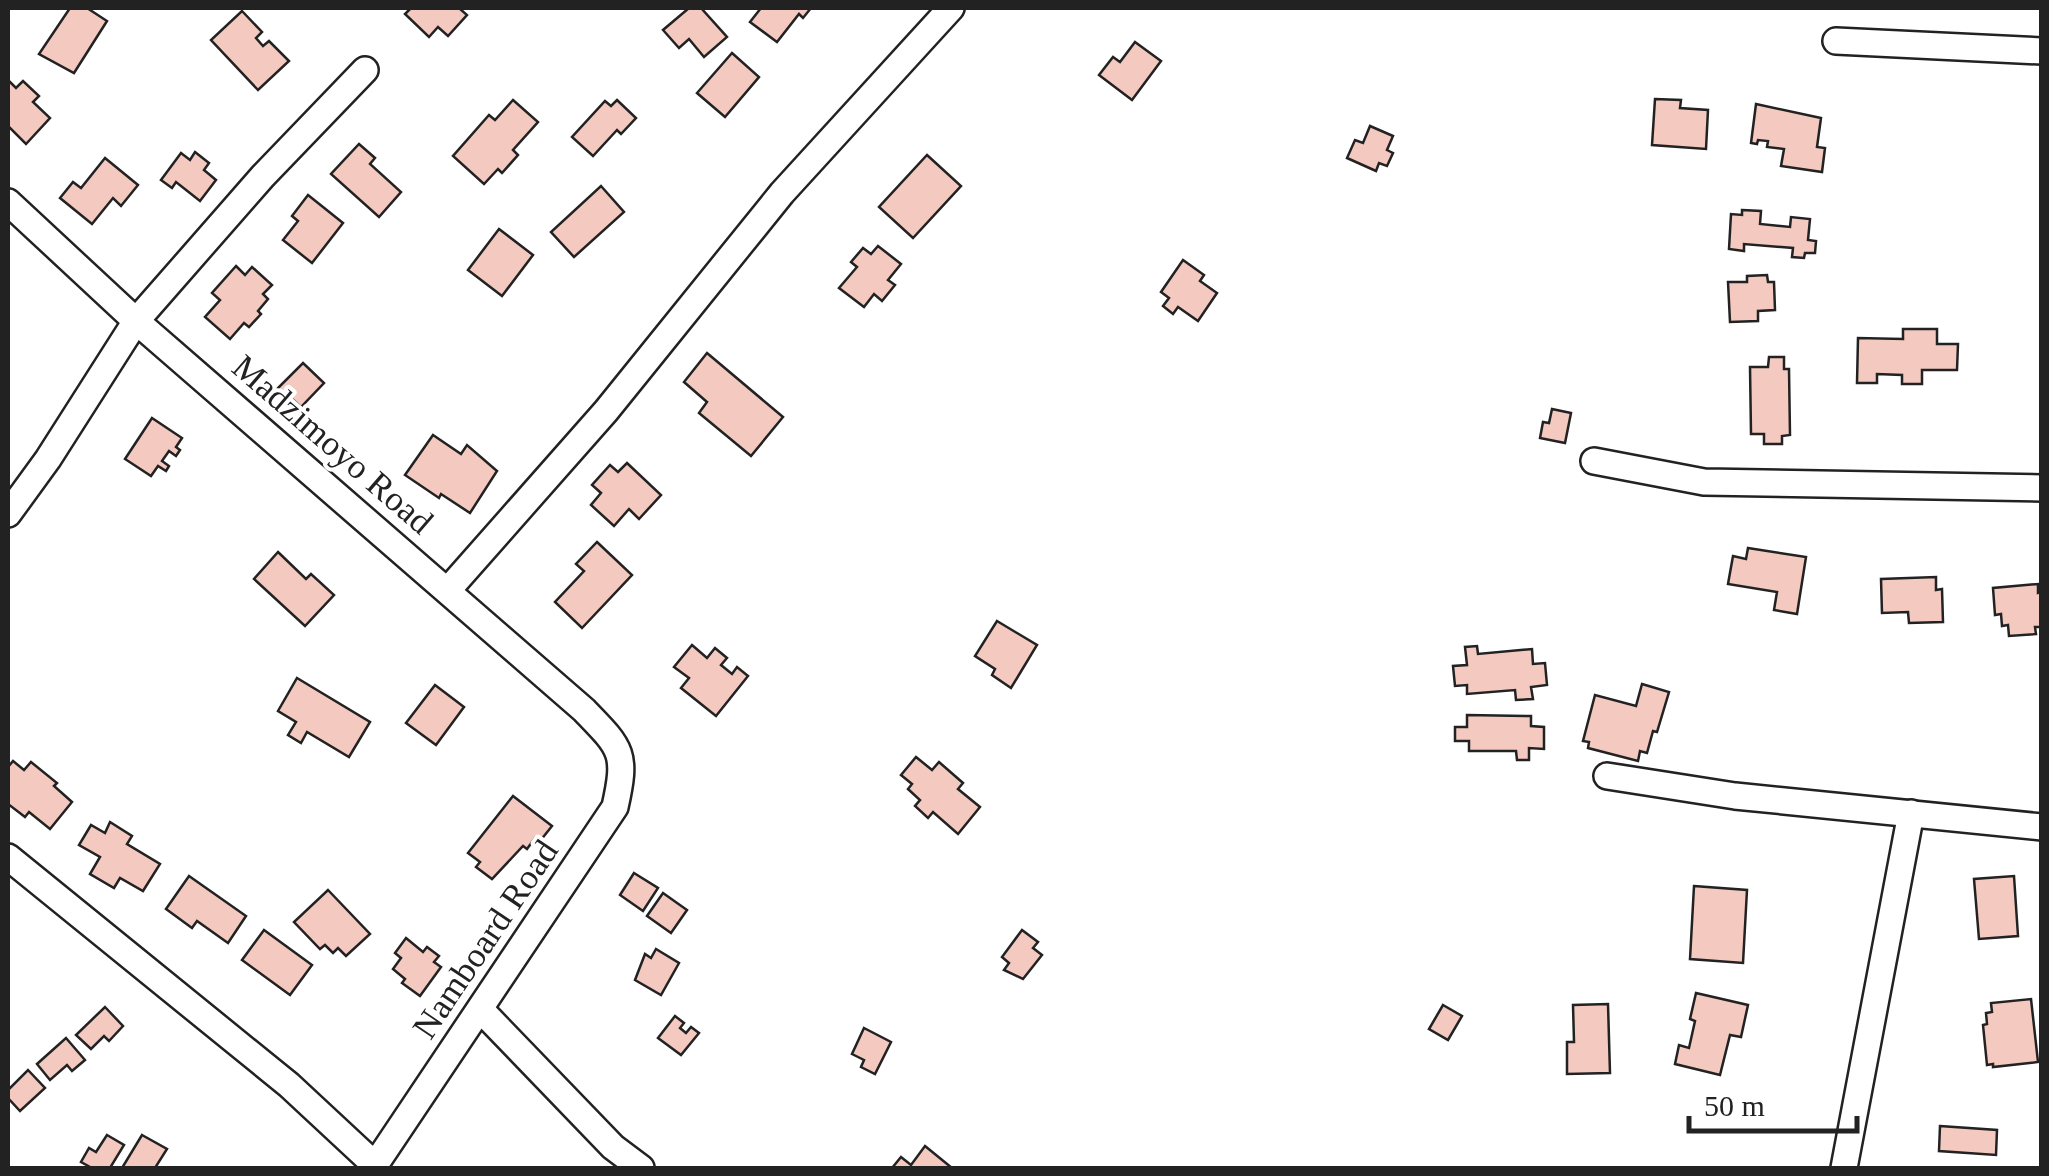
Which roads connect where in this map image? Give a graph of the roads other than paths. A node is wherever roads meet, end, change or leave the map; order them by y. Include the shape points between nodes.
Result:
1 (952, 8) edge
2 (1836, 41) dead end
3 (2042, 51) edge
4 (365, 70) dead end
5 (8, 202) edge
6 (136, 321) junction
7 (1594, 461) dead end
8 (2042, 488) edge
9 (8, 514) edge
10 (448, 590) junction
11 (613, 740) joint
12 (1608, 776) dead end
13 (1911, 813) junction
14 (2042, 827) edge
15 (8, 856) edge
16 (480, 1010) junction
17 (374, 1167) edge
18 (640, 1168) edge
19 (1844, 1168) edge

1 - 10 street via 782,193 606,411
2 - 3 street
4 - 6 street
5 - 6 street, Madzimoyo Road
6 - 9 street
6 - 10 street, Madzimoyo Road
7 - 8 street via 1704,482
10 - 11 street, Madzimoyo Road
11 - 16 street, Namboard Road via 622,774 615,807
12 - 13 street
13 - 14 street
13 - 19 street
15 - 17 street via 289,1084
16 - 17 street, Namboard Road
16 - 18 street

